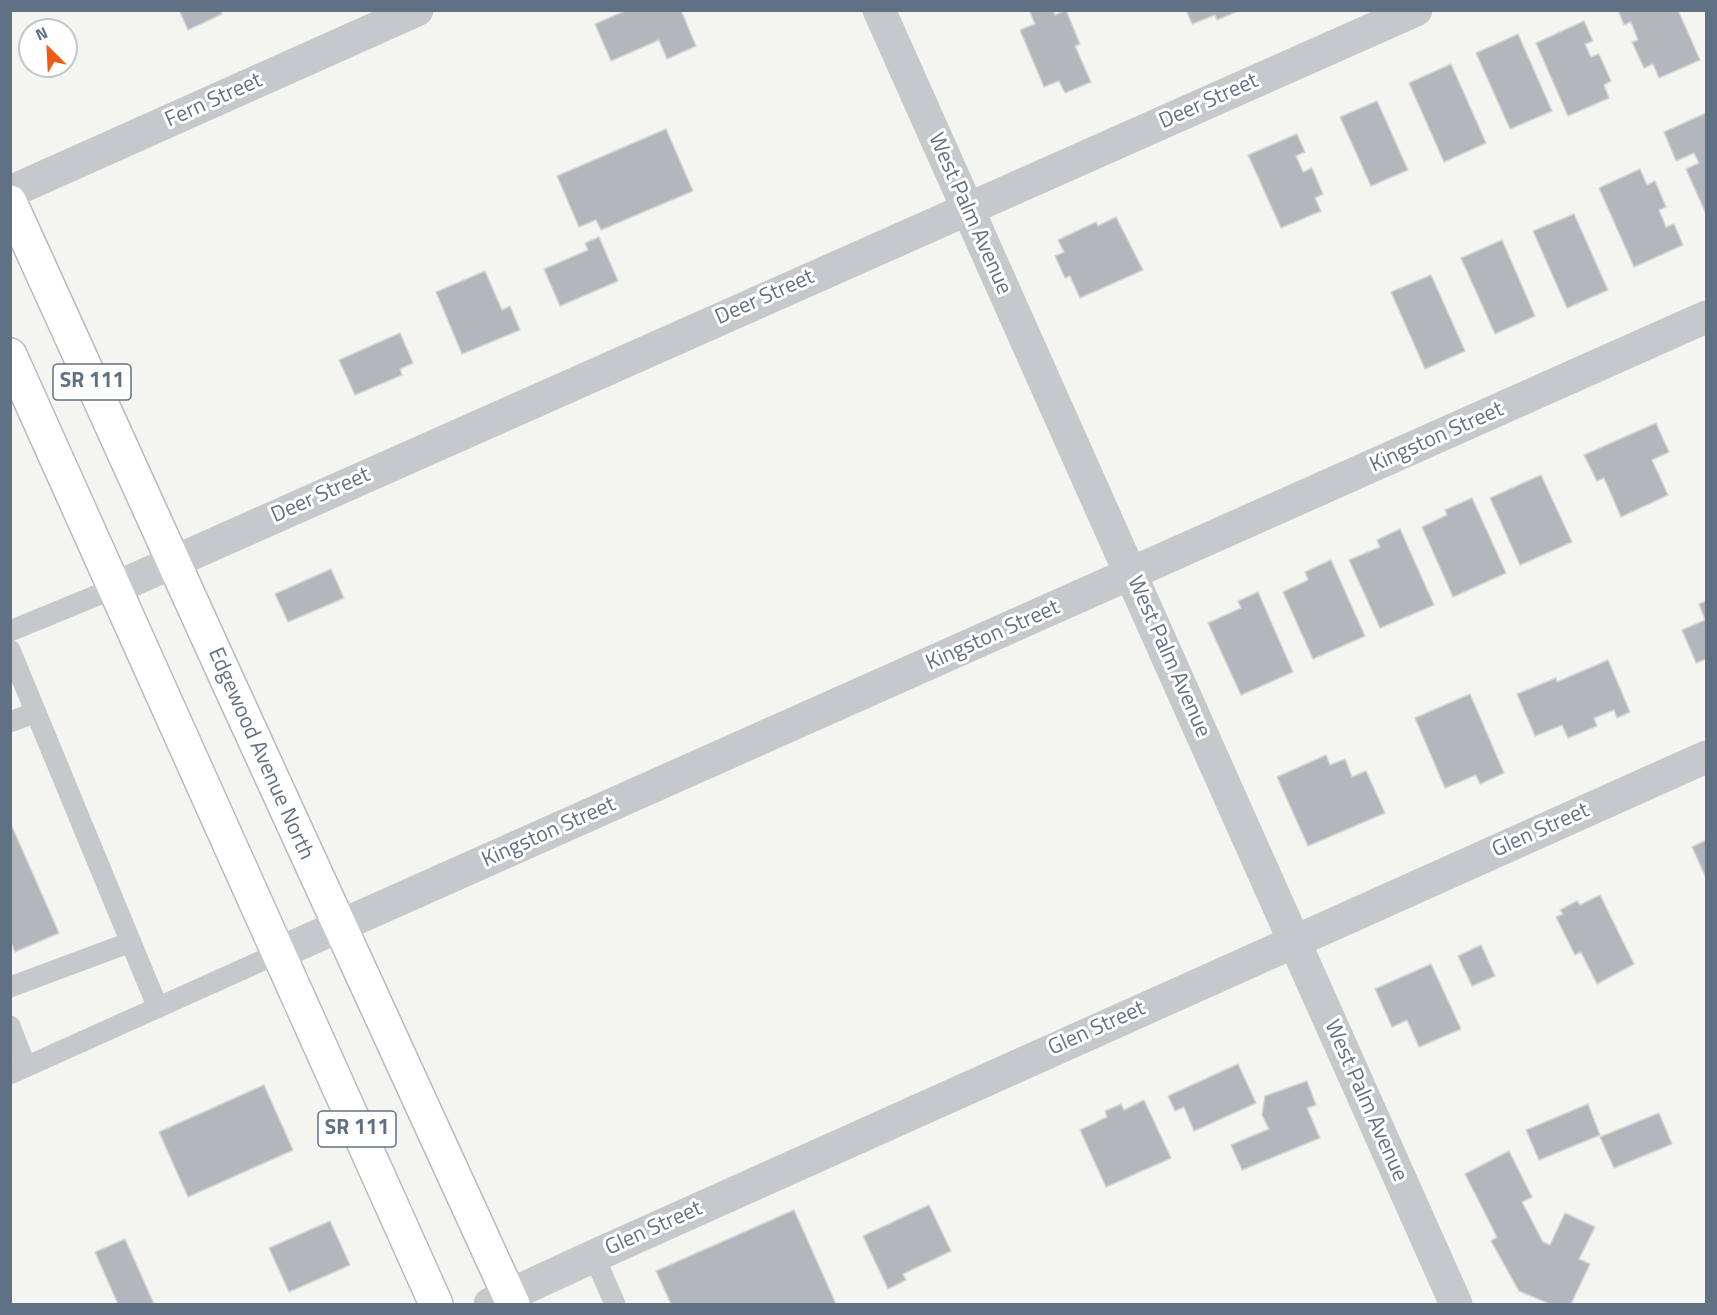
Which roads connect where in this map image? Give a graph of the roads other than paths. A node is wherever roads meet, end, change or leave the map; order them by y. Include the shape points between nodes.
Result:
1 (417, 10) edge
2 (879, 10) edge
3 (1416, 10) edge
4 (10, 192) edge
5 (10, 202) edge
6 (967, 208) junction
7 (1707, 317) edge
8 (10, 355) edge
9 (173, 562) junction
10 (1131, 575) junction
11 (115, 588) junction
12 (10, 632) edge
13 (10, 650) edge
14 (36, 712) junction
15 (10, 722) edge
16 (1707, 757) edge
17 (339, 926) junction
18 (1294, 941) junction
19 (131, 942) junction
20 (279, 953) junction
21 (10, 987) edge
22 (158, 1008) junction
23 (10, 1026) edge
24 (18, 1071) edge
25 (594, 1256) junction
26 (504, 1302) edge
27 (436, 1305) edge
28 (615, 1305) edge
29 (1456, 1305) edge

1 - 4 street, Fern Street
2 - 6 street, West Palm Avenue
3 - 6 street, Deer Street
5 - 9 main road, Edgewood Avenue North / SR 111
6 - 9 street, Deer Street
6 - 10 street, West Palm Avenue
7 - 10 street, Kingston Street
8 - 11 main road, SR 111
9 - 11 street, Deer Street
9 - 17 main road, Edgewood Avenue North / SR 111
10 - 17 street, Kingston Street
10 - 18 street, West Palm Avenue
11 - 12 lane
11 - 20 main road, SR 111
13 - 14 lane
14 - 15 lane
14 - 19 lane
16 - 18 street, Glen Street
17 - 20 street, Kingston Street
17 - 26 main road, Edgewood Avenue North / SR 111
18 - 25 street, Glen Street
18 - 29 street, West Palm Avenue
19 - 21 lane
19 - 22 lane
20 - 22 lane
20 - 27 main road, SR 111
22 - 24 lane
23 - 24 lane
25 - 26 street, Glen Street
25 - 28 lane

